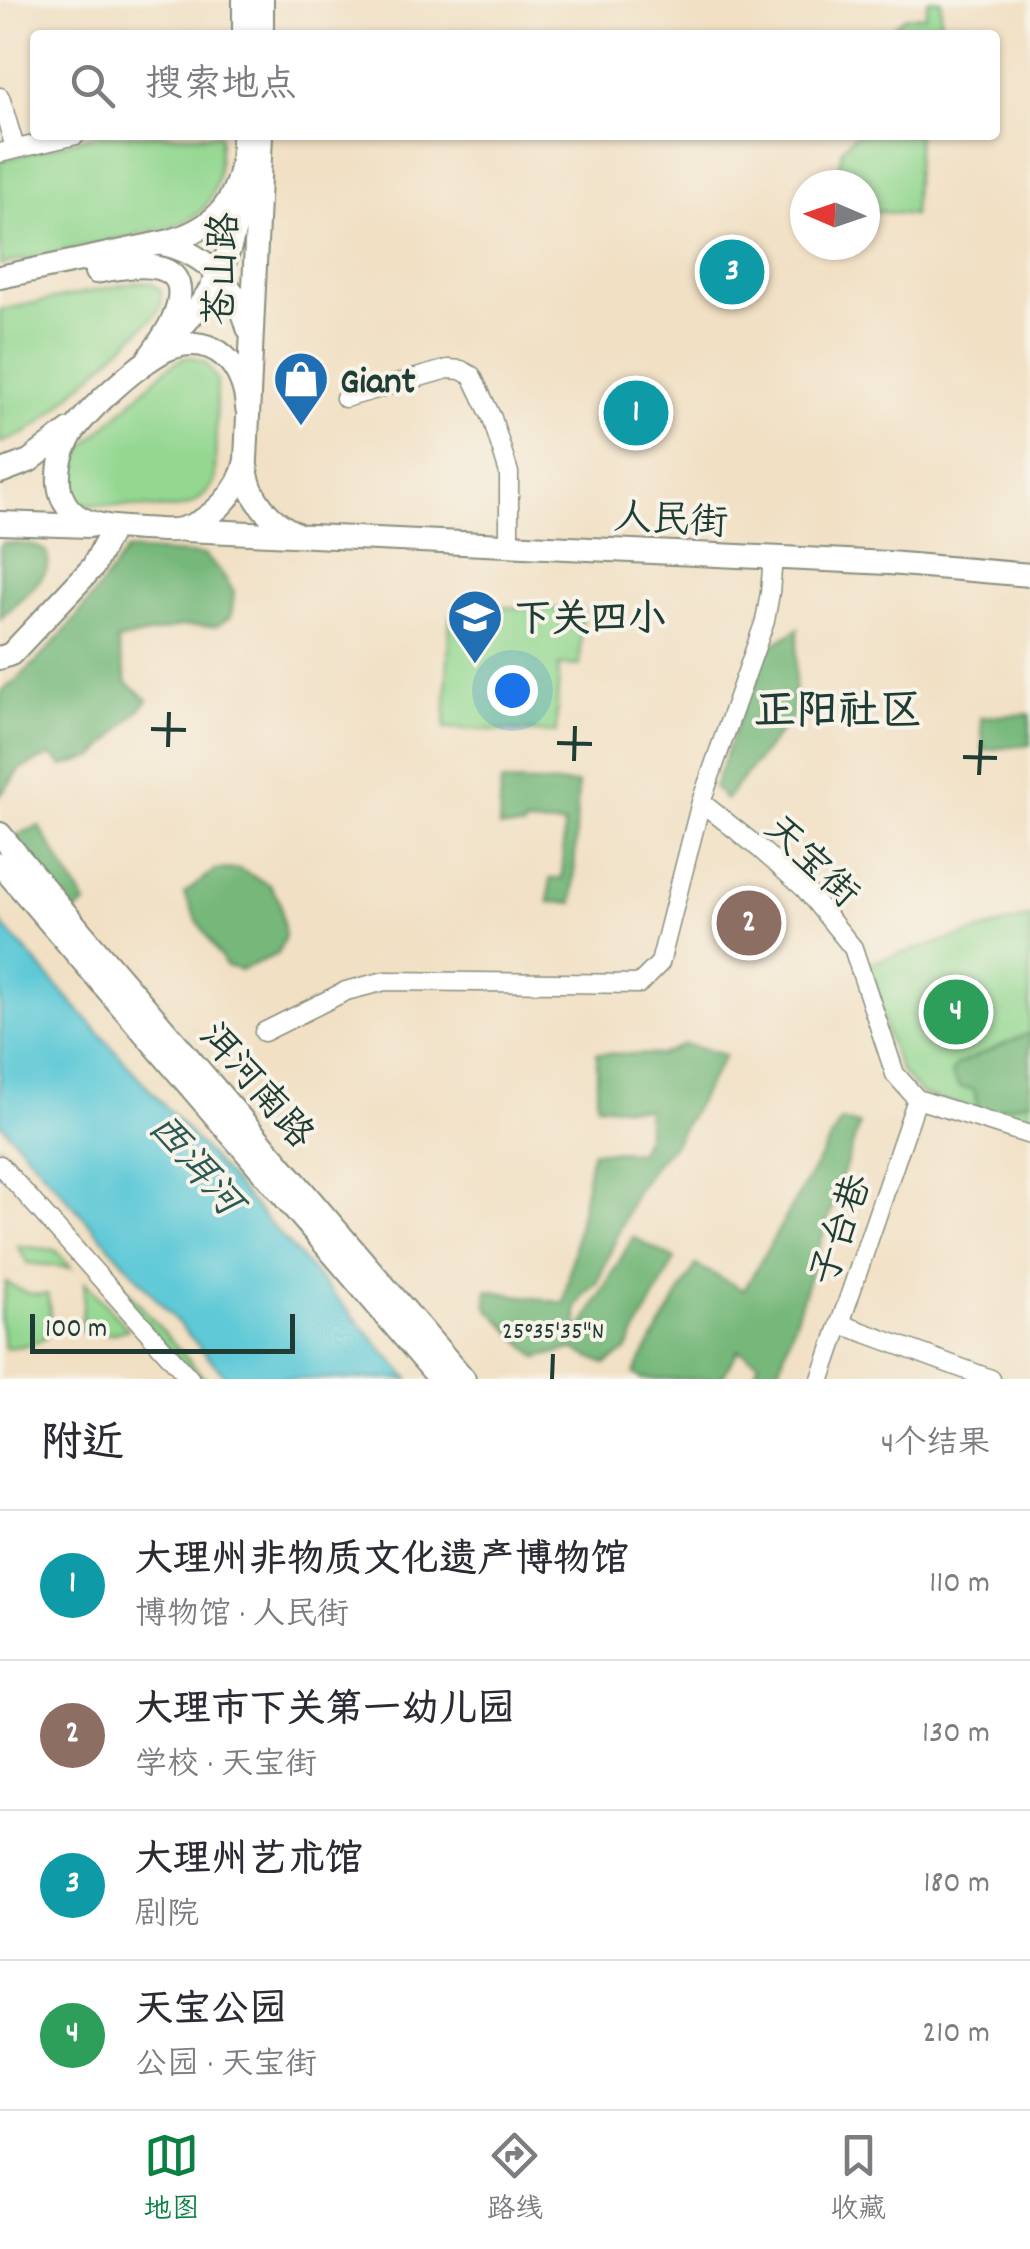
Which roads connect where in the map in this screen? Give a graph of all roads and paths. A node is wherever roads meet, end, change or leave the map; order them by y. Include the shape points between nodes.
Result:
1 (244, 0) edge
2 (262, 0) edge
3 (244, 30) edge
4 (262, 30) edge
5 (0, 97) edge
6 (55, 140) edge
7 (242, 140) edge
8 (260, 140) edge
9 (8, 151) edge
10 (242, 160) junction
11 (157, 244) junction
12 (219, 276) junction
13 (0, 277) edge
14 (0, 293) edge
15 (251, 347) junction
16 (148, 359) junction
17 (346, 398) dead end
18 (248, 408) junction
19 (80, 421) junction
20 (246, 460) junction
21 (0, 472) edge
22 (0, 523) edge
23 (114, 528) junction
24 (178, 530) junction
25 (308, 537) junction
26 (509, 545) junction
27 (773, 558) junction
28 (1030, 575) edge
29 (0, 646) edge
30 (0, 658) edge
31 (700, 802) junction
32 (0, 834) edge
33 (0, 864) edge
34 (264, 1032) dead end
35 (917, 1100) junction
36 (1030, 1135) edge
37 (0, 1164) edge
38 (841, 1324) junction
39 (190, 1379) edge
40 (440, 1379) edge
41 (464, 1379) edge
42 (821, 1379) edge
43 (991, 1379) edge

1 - 3 main road
2 - 4 main road
5 - 9 street
6 - 9 street
7 - 10 main road, 苍山路
8 - 15 main road, 苍山路
10 - 11 main road via 238,185 218,214 190,234
10 - 12 main road via 236,221
11 - 12 main road via 193,255
11 - 13 main road
12 - 15 main road via 240,305
12 - 16 main road via 192,316
14 - 16 main road via 130,266 166,269 176,281 178,301
15 - 18 main road, 苍山路
16 - 18 main road via 183,345 216,351 241,375
16 - 19 main road
17 - 26 street via 448,369 472,376 509,474
18 - 20 main road
19 - 21 main road via 29,461
19 - 23 main road via 63,452 61,494 77,517
20 - 24 main road via 225,500
20 - 25 main road via 262,508
22 - 23 main road
23 - 24 main road
23 - 29 main road
23 - 30 main road via 93,566
24 - 25 main road, 人民街
25 - 26 main road, 人民街
26 - 27 main road, 人民街
27 - 28 main road, 人民街
27 - 31 street via 765,620
31 - 34 street via 660,964 639,984 385,981 346,990
31 - 35 street, 天宝街 via 805,889 853,948 895,1074
32 - 41 main road, 洱河南路
33 - 40 main road, 洱河南路
35 - 36 street
35 - 38 street, 子台巷
37 - 39 street
38 - 42 street, 子台巷
38 - 43 street

